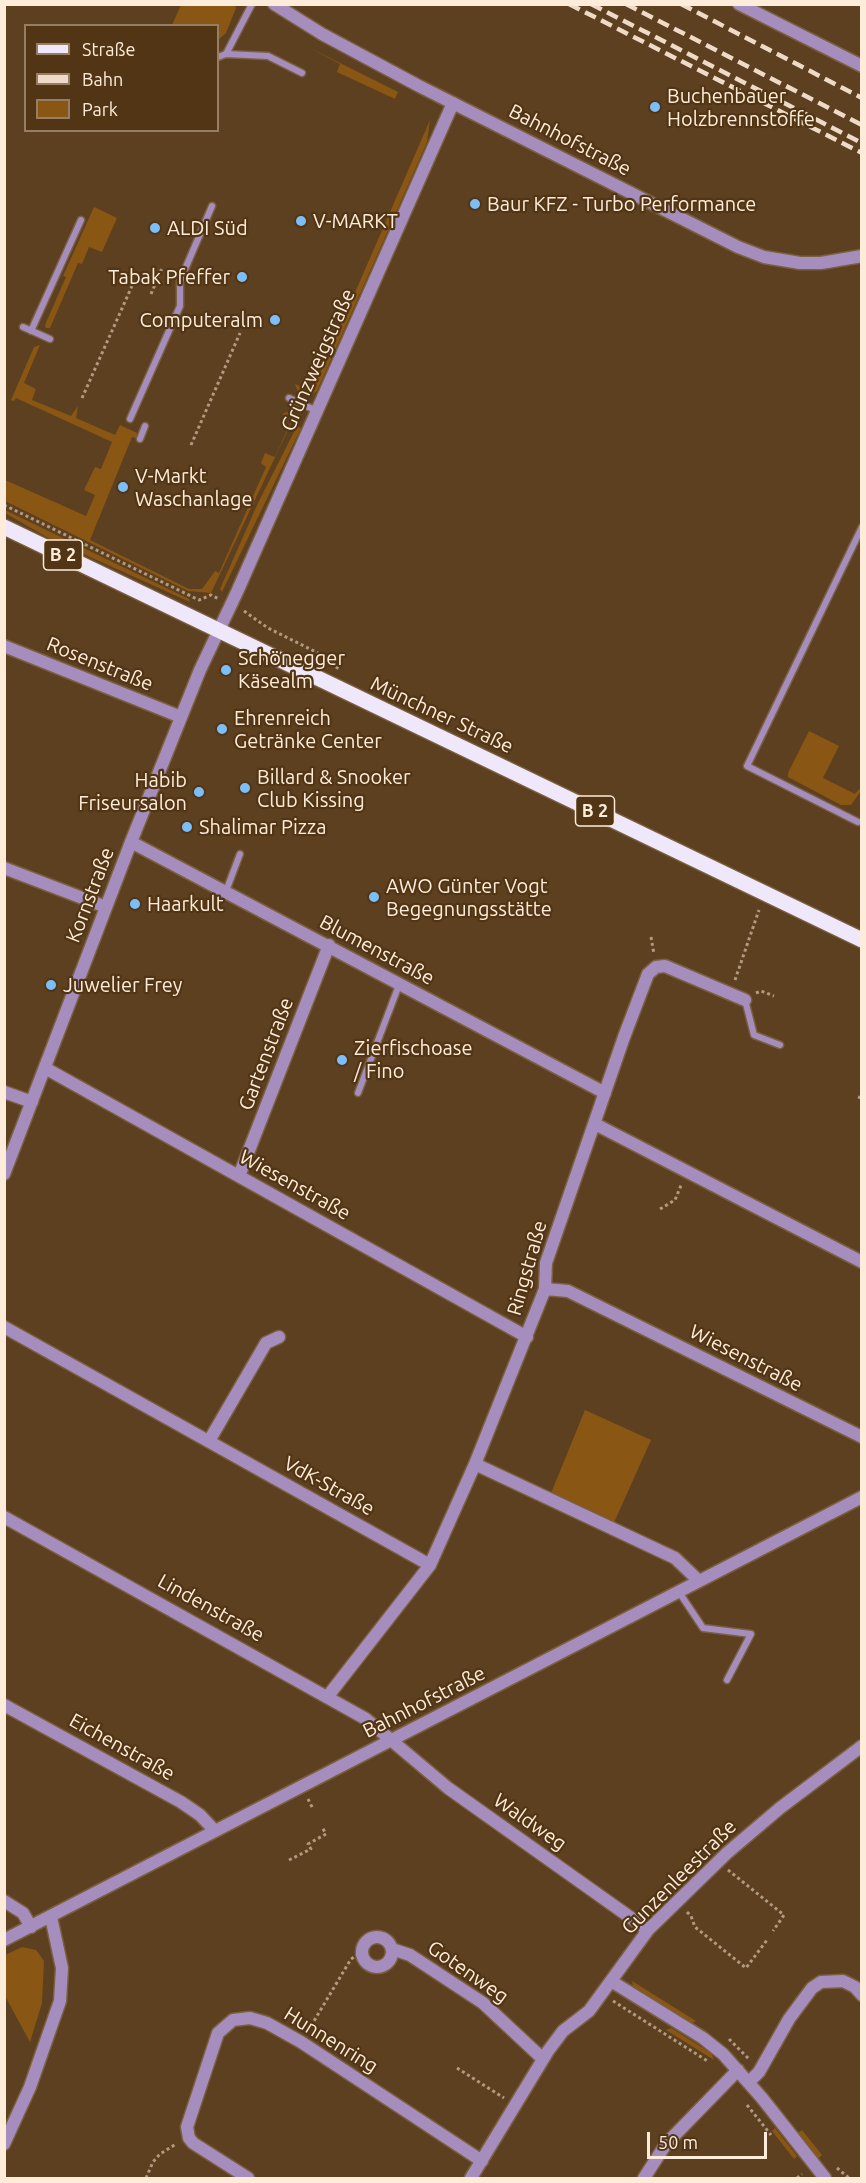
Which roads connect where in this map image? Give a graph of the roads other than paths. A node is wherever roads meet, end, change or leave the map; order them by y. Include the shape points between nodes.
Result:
1 (252, 4) edge
2 (274, 4) edge
3 (739, 4) edge
4 (226, 54) junction
5 (219, 57) edge
6 (861, 66) edge
7 (302, 73) dead end
8 (453, 103) junction
9 (212, 206) dead end
10 (81, 220) dead end
11 (861, 256) edge
12 (23, 327) dead end
13 (31, 331) junction
14 (50, 339) dead end
15 (289, 398) dead end
16 (317, 411) junction
17 (130, 419) dead end
18 (145, 426) dead end
19 (140, 439) dead end
20 (4, 527) edge
21 (861, 527) edge
22 (218, 632) junction
23 (4, 646) edge
24 (181, 717) junction
25 (860, 821) edge
26 (131, 842) junction
27 (240, 854) dead end
28 (4, 868) edge
29 (226, 891) junction
30 (106, 907) junction
31 (861, 940) edge
32 (329, 945) junction
33 (399, 984) junction
34 (745, 1000) joint
35 (780, 1044) dead end
36 (45, 1068) junction
37 (4, 1092) edge
38 (358, 1093) dead end
39 (605, 1093) junction
40 (32, 1102) junction
41 (595, 1124) junction
42 (4, 1174) edge
43 (239, 1176) junction
44 (861, 1262) edge
45 (545, 1289) junction
46 (4, 1327) edge
47 (527, 1337) junction
48 (279, 1338) dead end
49 (861, 1437) edge
50 (209, 1441) junction
51 (475, 1464) junction
52 (861, 1497) edge
53 (4, 1517) edge
54 (430, 1565) junction
55 (699, 1581) junction
56 (679, 1592) junction
57 (727, 1680) dead end
58 (328, 1696) junction
59 (4, 1705) edge
60 (393, 1740) junction
61 (861, 1746) edge
62 (215, 1831) junction
63 (4, 1901) edge
64 (51, 1917) junction
65 (31, 1927) junction
66 (648, 1930) junction
67 (4, 1940) edge
68 (392, 1949) junction
69 (611, 1981) junction
70 (861, 1995) edge
71 (543, 2059) junction
72 (738, 2070) junction
73 (749, 2082) junction
74 (4, 2144) edge
75 (482, 2160) junction
76 (248, 2178) edge
77 (471, 2178) edge
78 (644, 2178) edge
79 (825, 2178) edge

1 - 4 lane
2 - 8 street, Bahnhofstraße via 421,81
3 - 6 street
4 - 5 lane
4 - 7 lane via 268,56
8 - 11 street, Bahnhofstraße via 751,253 800,263
8 - 16 street, Grünzweigstraße
9 - 17 lane via 180,281 180,306
10 - 13 lane
12 - 13 lane
13 - 14 lane
15 - 16 lane
16 - 22 street, Grünzweigstraße
18 - 19 lane
20 - 22 main road, Münchner Straße / B 2
21 - 25 lane via 747,766
22 - 24 street, Kornstraße
22 - 31 main road, Münchner Straße / B 2
23 - 24 street, Rosenstraße
24 - 26 street, Kornstraße
26 - 29 street, Blumenstraße
26 - 30 street, Kornstraße
27 - 29 lane
28 - 30 street
29 - 32 street, Blumenstraße
30 - 36 street, Kornstraße
32 - 33 street, Blumenstraße
32 - 43 street, Gartenstraße
33 - 38 lane
33 - 39 street, Blumenstraße
34 - 35 lane via 754,1035
34 - 39 street, Ringstraße via 677,969 656,967 643,985
36 - 40 street, Kornstraße
36 - 43 street, Wiesenstraße
37 - 40 street
39 - 41 street, Ringstraße
40 - 42 street, Kornstraße
41 - 44 street
41 - 45 street, Ringstraße via 546,1263
43 - 47 street, Wiesenstraße
45 - 47 street, Ringstraße
45 - 49 street, Wiesenstraße via 568,1290
46 - 50 street, VdK-Straße
47 - 51 street, Ringstraße
48 - 50 street via 266,1343
50 - 54 street, VdK-Straße
51 - 54 street
51 - 55 street via 675,1558
52 - 55 street, Bahnhofstraße
53 - 58 street, Lindenstraße
54 - 58 street
55 - 56 street, Bahnhofstraße
56 - 57 lane via 703,1628 750,1634
56 - 60 street, Bahnhofstraße
58 - 60 street, Lindenstraße
59 - 62 street, Eichenstraße via 181,1802
60 - 62 street, Bahnhofstraße
60 - 66 street, Waldweg via 448,1788
61 - 66 street, Gunzenleestraße via 780,1808
62 - 64 street, Bahnhofstraße
63 - 65 street via 23,1913
64 - 65 street, Bahnhofstraße
64 - 74 street via 62,1968 60,2001 30,2087
65 - 67 street, Bahnhofstraße
66 - 69 street, Gunzenleestraße
68 - 68 street, Gotenweg via 390,1959 378,1966 369,1964 363,1952 365,1943 374,1938 383,1938
68 - 71 street, Gotenweg via 410,1955 483,2003
69 - 71 street, Gunzenleestraße via 589,2011 563,2031
69 - 72 street via 703,2038
70 - 73 street via 843,1981 821,1982 812,1988
71 - 75 street, Gunzenleestraße
72 - 73 street
72 - 78 street via 666,2144
73 - 79 street
75 - 76 street, Hunnenring via 302,2042 250,2018 233,2020 218,2033 189,2116 189,2138
75 - 77 street, Gunzenleestraße

